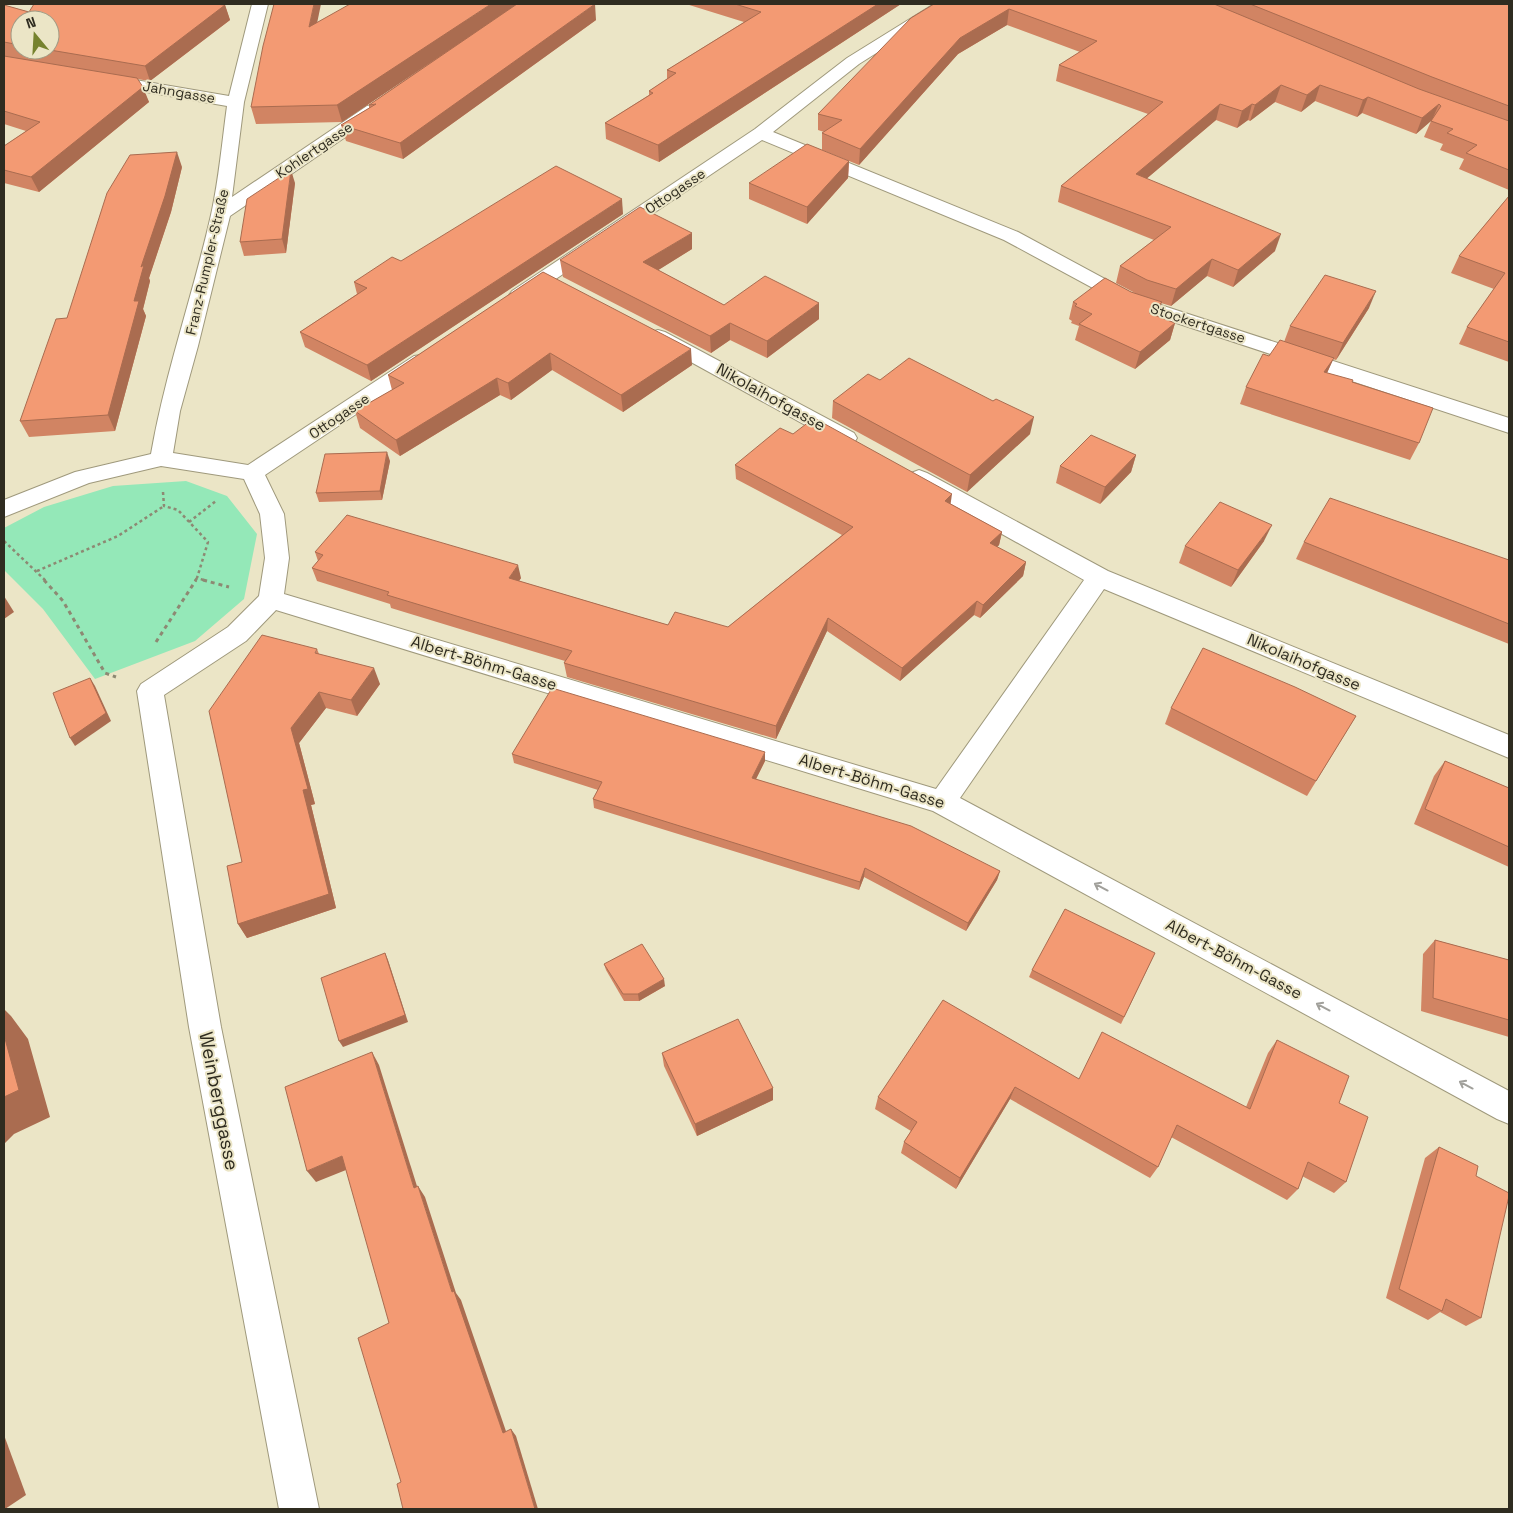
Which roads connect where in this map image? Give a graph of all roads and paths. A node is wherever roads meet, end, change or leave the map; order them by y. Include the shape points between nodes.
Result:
1 (260, 4) edge
2 (944, 4) edge
3 (91, 78) edge
4 (236, 102) junction
5 (384, 103) edge
6 (761, 133) junction
7 (221, 213) junction
8 (505, 305) edge
9 (639, 326) edge
10 (440, 348) edge
11 (1509, 426) edge
12 (863, 447) edge
13 (160, 460) junction
14 (898, 466) edge
15 (252, 473) junction
16 (5, 506) edge
17 (164, 506) junction
18 (4, 541) edge
19 (37, 571) junction
20 (1099, 577) junction
21 (197, 578) junction
22 (271, 599) junction
23 (150, 691) junction
24 (1509, 747) edge
25 (942, 802) junction
26 (1509, 1108) edge
27 (299, 1509) edge

1 - 4 street, Franz-Rumpler-Straße
2 - 6 street, Ottogasse via 853,60
3 - 4 street, Jahngasse
4 - 7 street, Franz-Rumpler-Straße
5 - 7 street, Kohlertgasse
6 - 8 street, Ottogasse via 554,282
6 - 11 street, Stockertgasse via 1011,236 1135,303
7 - 13 street, Franz-Rumpler-Straße via 169,411
9 - 12 street, Nikolaihofgasse
10 - 15 street, Ottogasse
13 - 15 street
13 - 16 street via 83,477
13 - 17 path
14 - 20 street, Nikolaihofgasse
15 - 22 street via 272,514 277,558
17 - 19 path via 118,536
17 - 21 path via 178,510 208,542
18 - 19 path
19 - 23 path via 63,602 105,672
20 - 24 street, Nikolaihofgasse
20 - 25 street
21 - 22 path
21 - 23 path via 157,640
22 - 23 street via 237,634
22 - 25 street, Albert-Böhm-Gasse
23 - 27 street, Weinberggasse via 205,1028
26 -> 25 street, Albert-Böhm-Gasse

